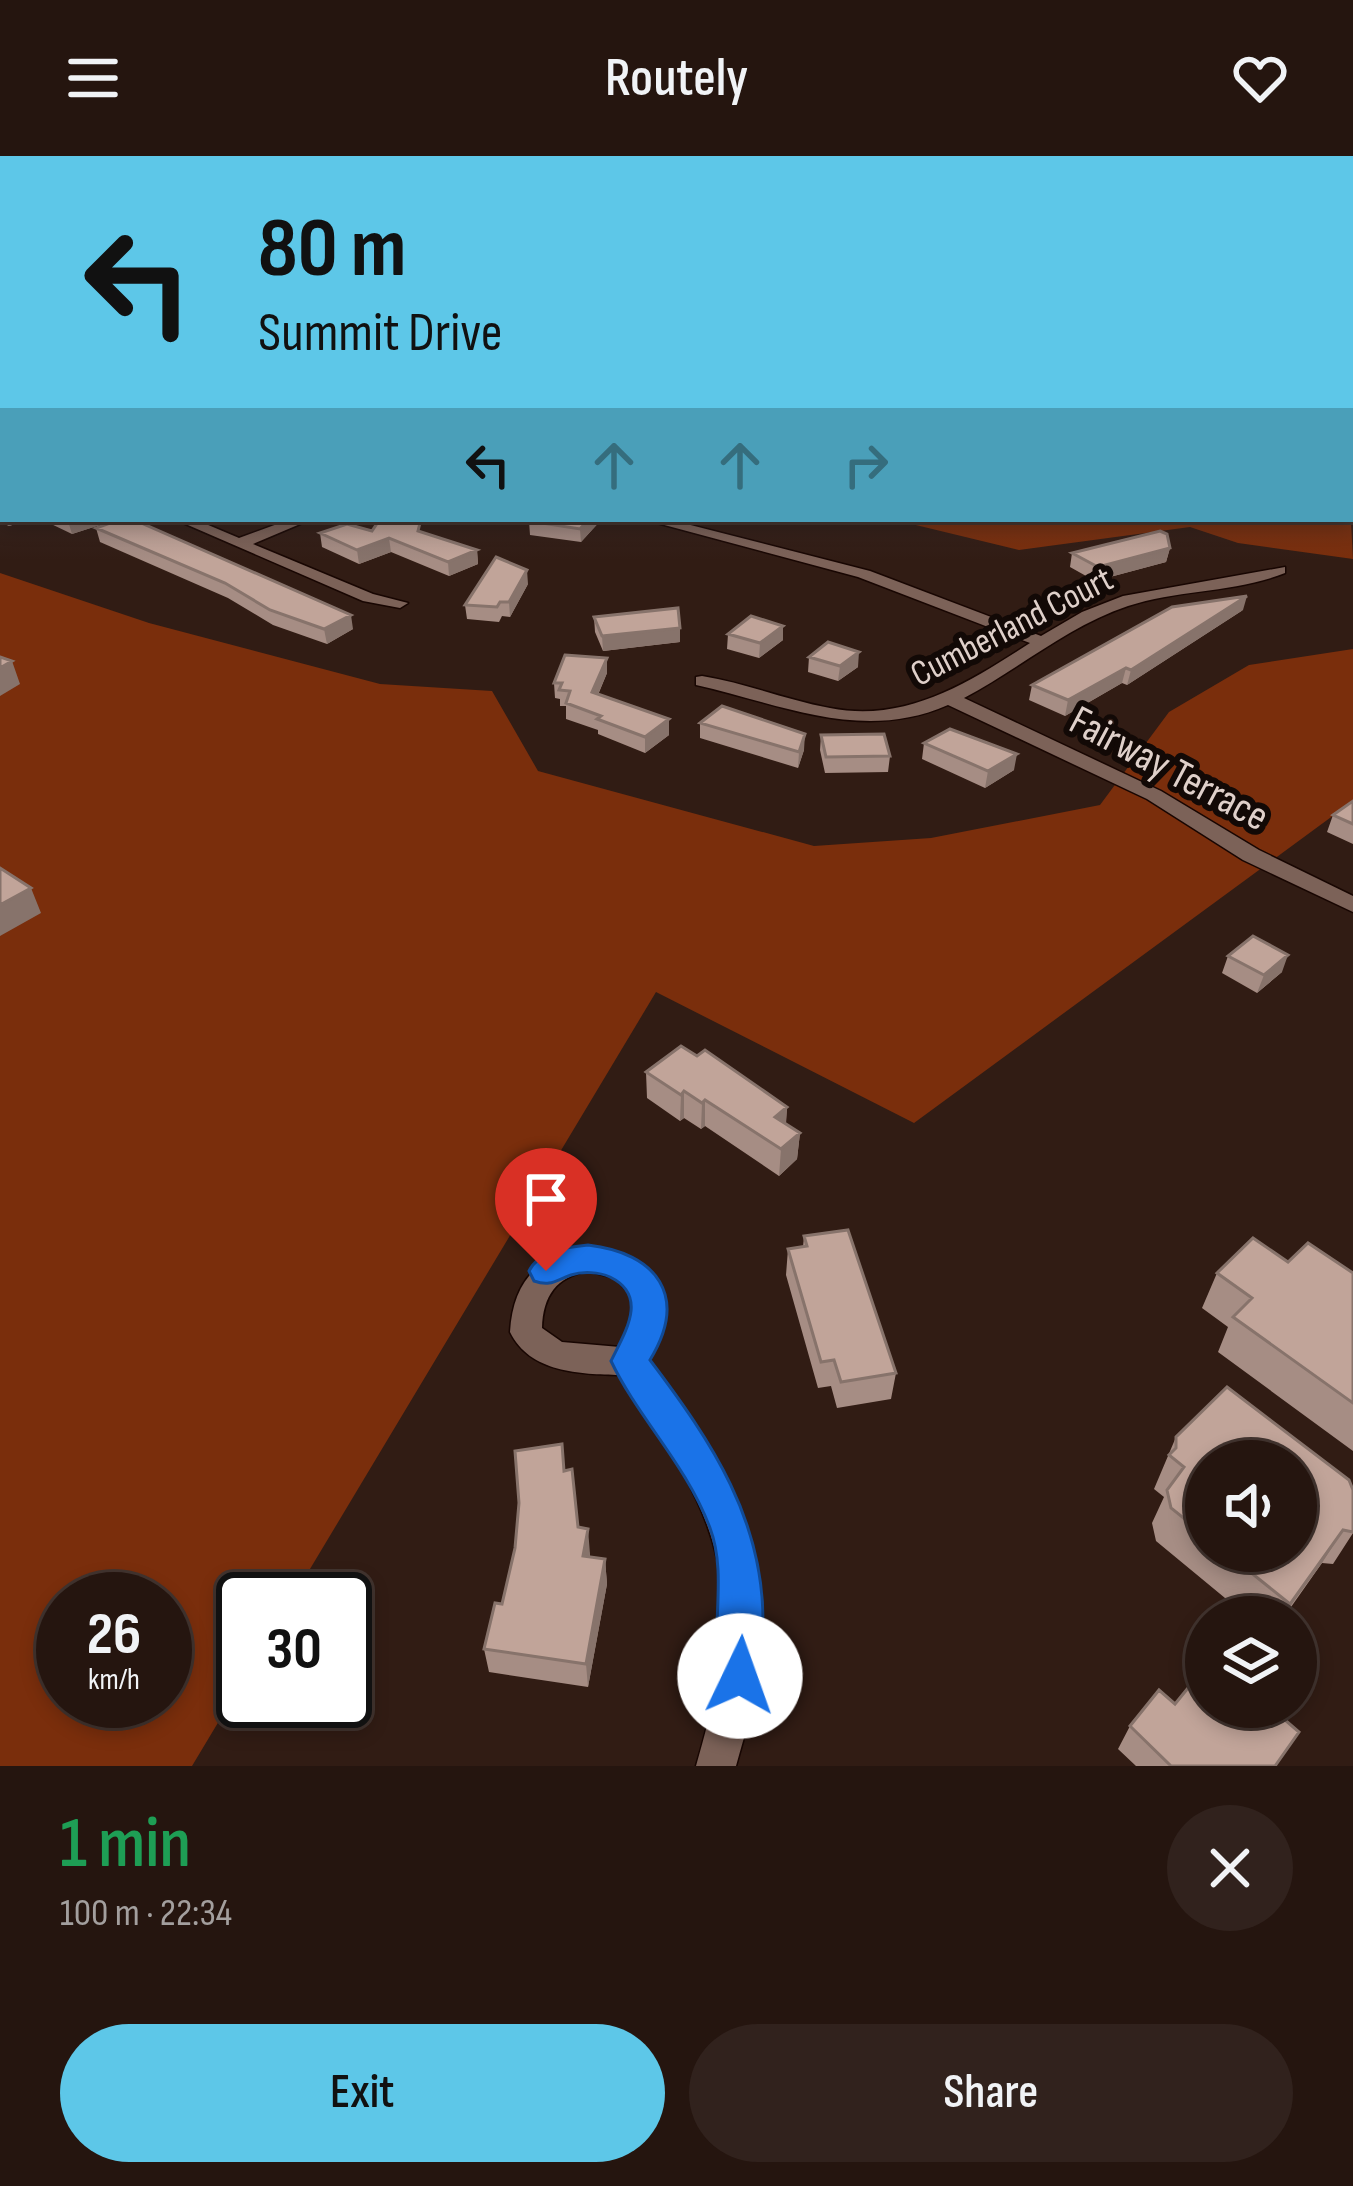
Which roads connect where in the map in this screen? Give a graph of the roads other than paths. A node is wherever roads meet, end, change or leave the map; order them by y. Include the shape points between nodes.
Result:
1 (188, 522) edge
2 (297, 522) edge
3 (661, 522) edge
4 (240, 543) junction
5 (1279, 570) dead end
6 (400, 603) dead end
7 (1044, 643) junction
8 (702, 681) dead end
9 (950, 699) junction
10 (1353, 905) edge
11 (629, 1361) dead end
12 (716, 1766) edge

1 - 4 street
2 - 4 street
3 - 7 street via 846,568
4 - 6 street via 369,598
5 - 7 street, Cumberland Court via 1115,604
7 - 9 street, Cumberland Court
8 - 9 street, Cumberland Court via 854,718
9 - 10 street, Fairway Terrace via 1154,795
11 - 12 street via 682,1432 731,1526 745,1643

